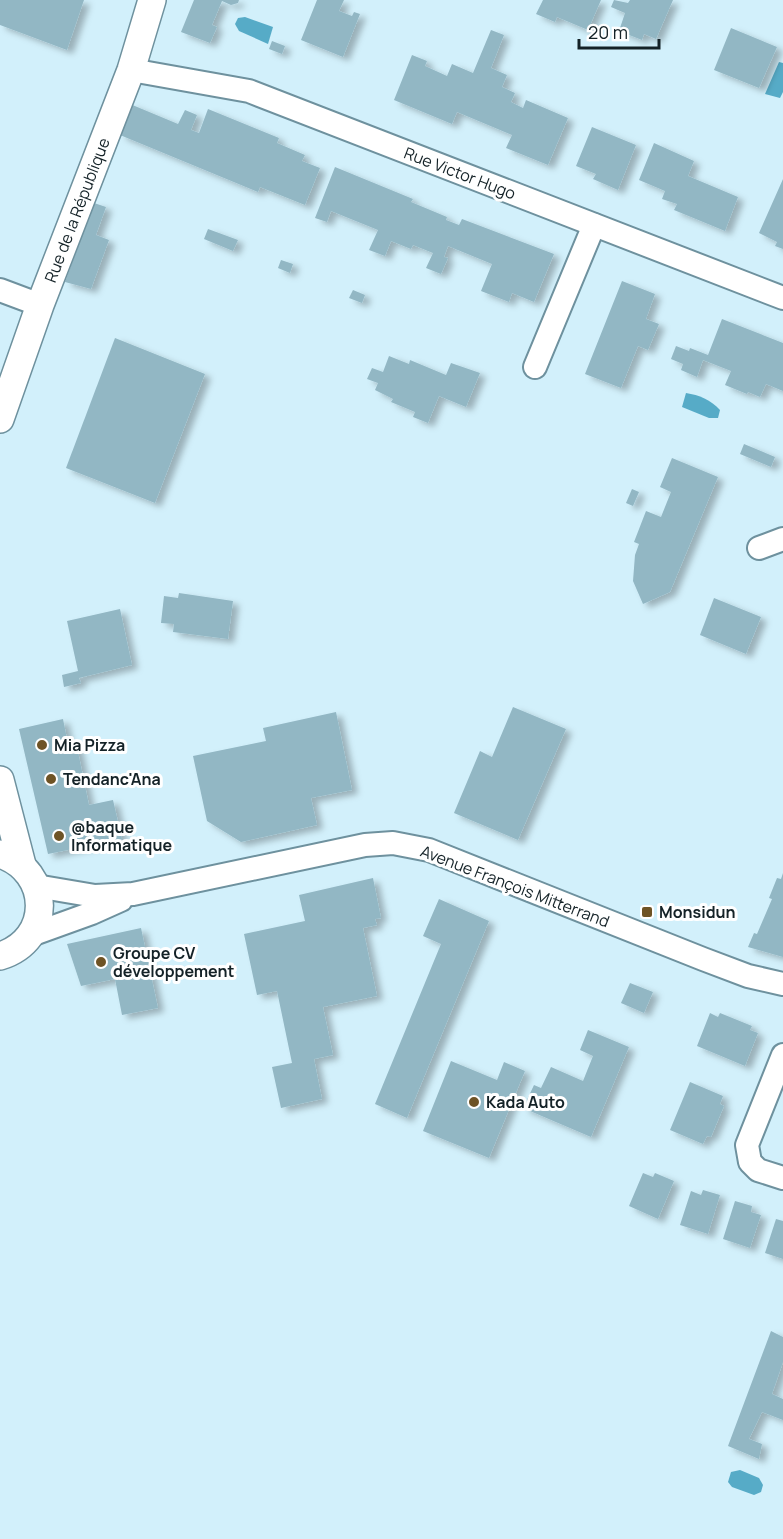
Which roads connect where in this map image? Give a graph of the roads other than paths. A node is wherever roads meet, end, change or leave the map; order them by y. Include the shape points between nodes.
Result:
1 (152, 0) edge
2 (131, 70) junction
3 (594, 225) junction
4 (0, 290) edge
5 (783, 298) edge
6 (40, 305) junction
7 (535, 367) dead end
8 (0, 419) edge
9 (783, 539) edge
10 (759, 548) dead end
11 (0, 780) edge
12 (19, 868) edge
13 (133, 894) junction
14 (31, 935) junction
15 (0, 956) edge
16 (783, 984) edge
17 (783, 1055) edge
18 (783, 1178) edge

1 - 2 street, Rue de la République
2 - 3 street, Rue Victor Hugo via 249,91
2 - 6 street, Rue de la République
3 - 5 street, Rue Victor Hugo
3 - 7 street
4 - 6 street
6 - 8 street, Rue de la République
9 - 10 street
11 - 12 street
12 - 13 street, Avenue François Mitterrand via 94,896
12 - 14 street via 40,898
13 - 14 street, Avenue François Mitterrand
13 - 16 street, Avenue François Mitterrand via 365,845 393,843 429,850 703,959
14 - 15 street
17 - 18 street via 747,1145 750,1162 758,1170

